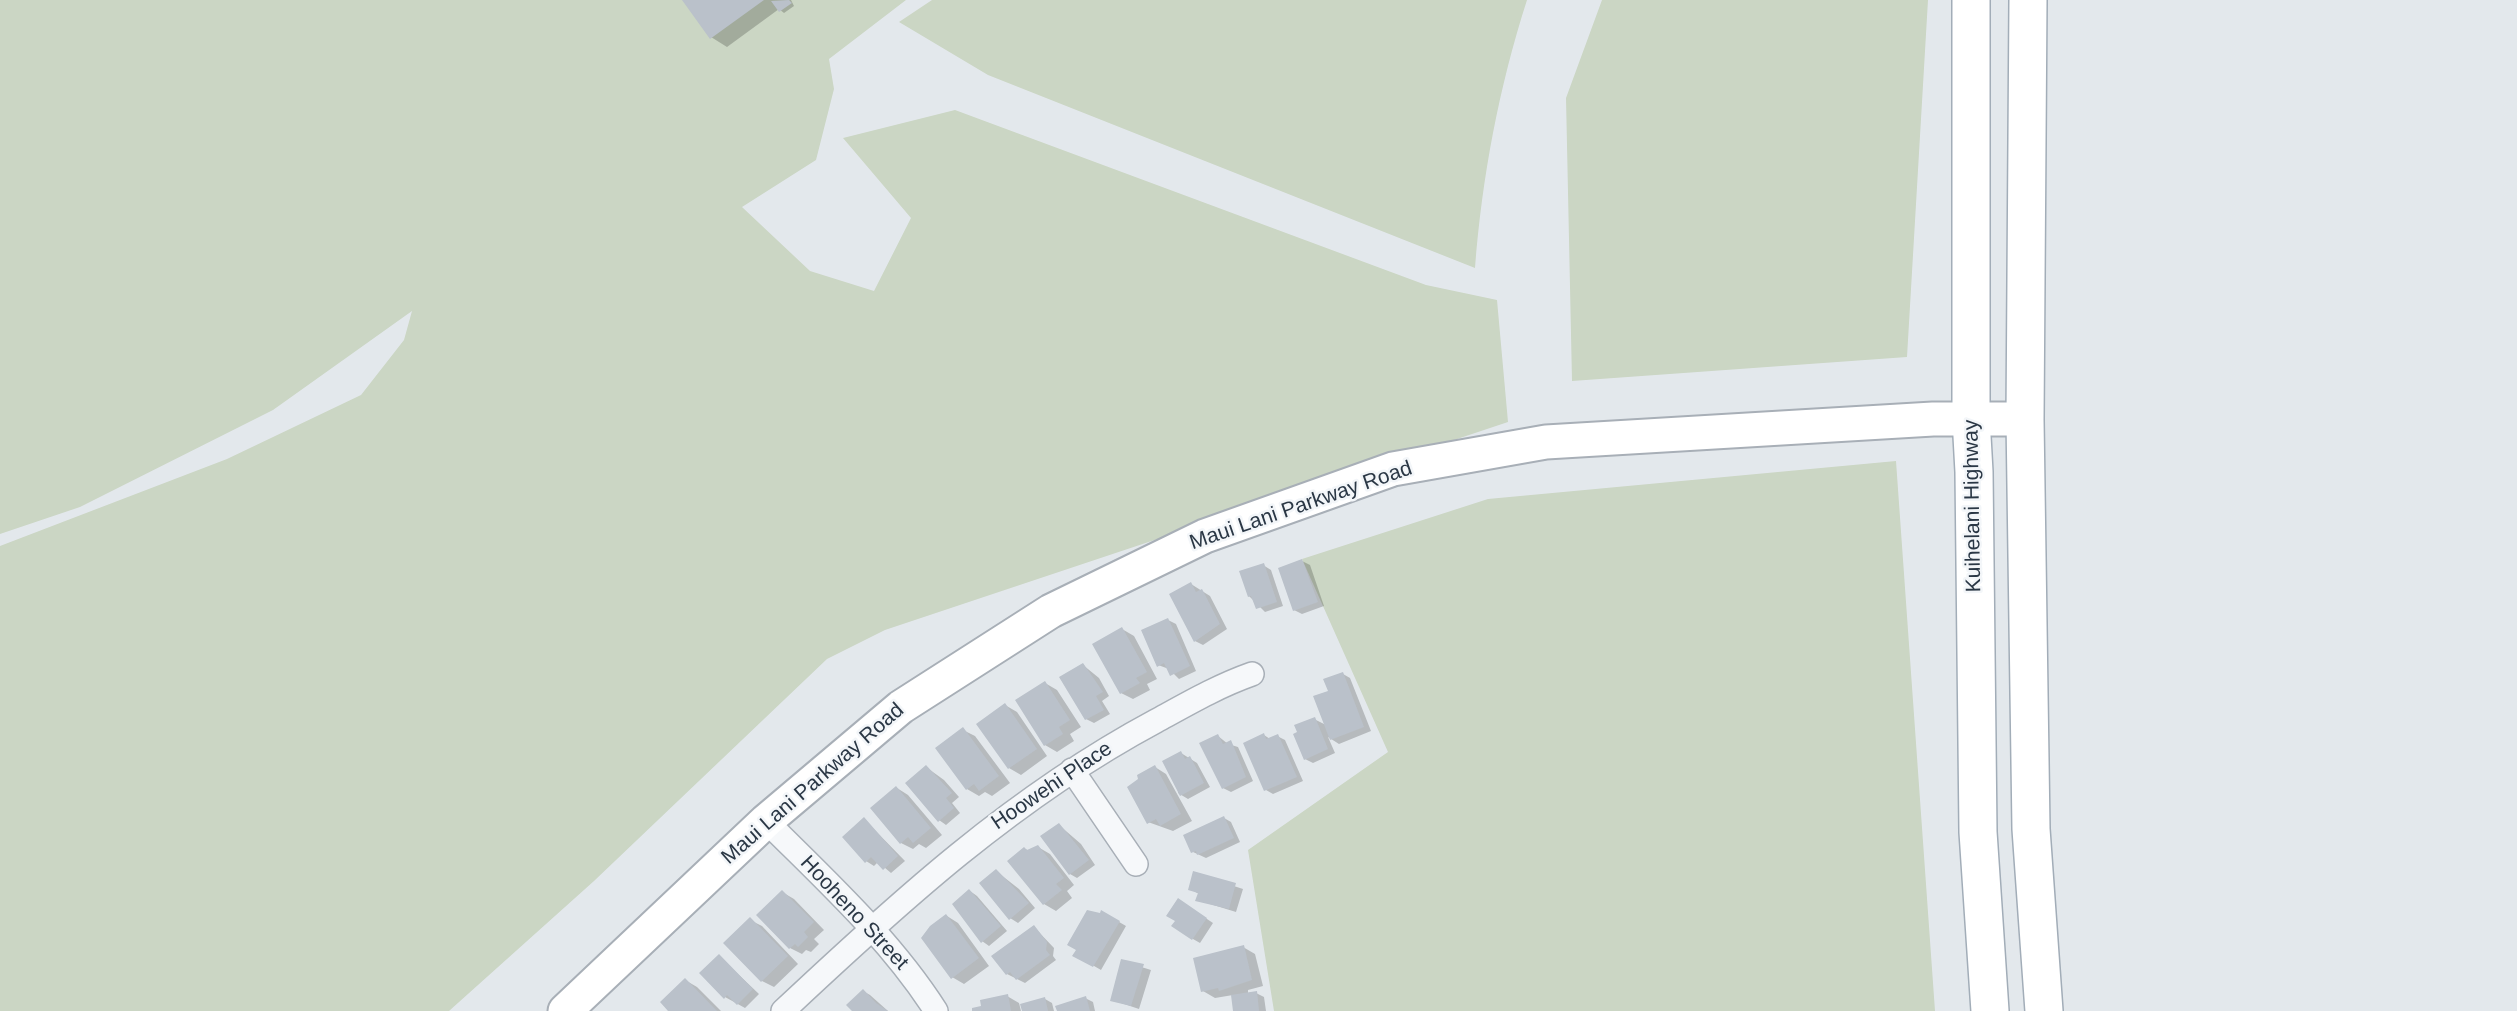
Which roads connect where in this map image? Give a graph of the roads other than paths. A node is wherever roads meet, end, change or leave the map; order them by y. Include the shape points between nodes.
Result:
1 (1971, 0) edge
2 (2028, 0) edge
3 (1970, 418) junction
4 (2025, 419) junction
5 (1252, 674) dead end
6 (1072, 770) junction
7 (766, 821) junction
8 (1136, 864) dead end
9 (872, 928) junction
10 (565, 1011) edge
11 (783, 1011) edge
12 (936, 1011) edge
13 (1990, 1011) edge
14 (2044, 1011) edge

1 - 3 main road, Kuihelani Highway
2 - 4 main road
3 - 4 main road, Maui Lani Parkway Road
3 - 7 main road, Maui Lani Parkway Road via 1546,442 1393,469 1205,536 1051,611 901,707
3 - 13 main road, Kuihelani Highway via 1975,472 1978,832
4 - 14 main road via 2031,829
5 - 6 street, Hoowehi Place via 1175,710
6 - 8 street
6 - 9 street, Hoowehi Place via 981,834
7 - 9 street, Hooheno Street
7 - 10 main road, Maui Lani Parkway Road
9 - 11 street, Hoowehi Place
9 - 12 street, Hooheno Street

